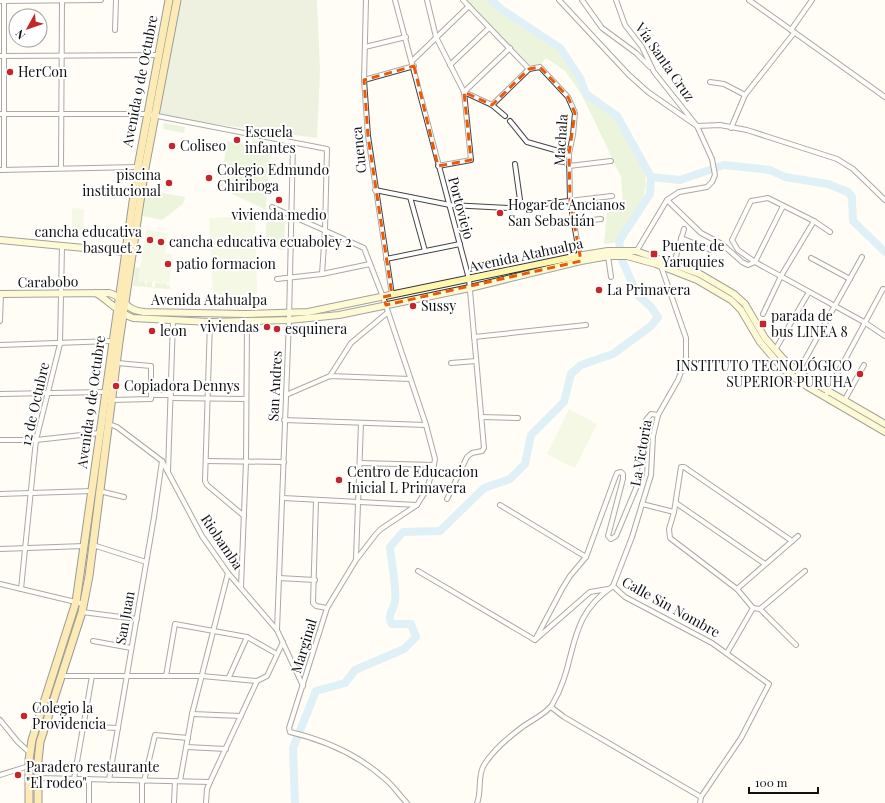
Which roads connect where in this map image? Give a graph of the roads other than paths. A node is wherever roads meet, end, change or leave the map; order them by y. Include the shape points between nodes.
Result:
1 (2, 0) edge
2 (62, 0) edge
3 (101, 0) edge
4 (116, 0) edge
5 (169, 0) edge
6 (177, 0) edge
7 (366, 0) edge
8 (395, 0) edge
9 (427, 0) edge
10 (463, 0) edge
11 (559, 0) edge
12 (582, 0) edge
13 (616, 0) edge
14 (749, 0) edge
15 (812, 0) edge
16 (469, 6) junction
17 (489, 28) junction
18 (115, 30) dead end
19 (792, 31) junction
20 (406, 37) junction
21 (436, 37) junction
22 (365, 47) junction
23 (510, 48) junction
24 (62, 55) junction
25 (163, 55) junction
26 (2, 56) edge
27 (412, 61) junction
28 (450, 65) junction
29 (414, 66) junction
30 (529, 69) junction
31 (654, 72) junction
32 (364, 80) junction
33 (710, 82) dead end
34 (464, 92) junction
35 (745, 95) junction
36 (885, 97) edge
37 (492, 105) junction
38 (2, 114) edge
39 (62, 114) junction
40 (150, 115) junction
41 (505, 116) dead end
42 (510, 121) dead end
43 (697, 126) junction
44 (731, 128) junction
45 (293, 143) junction
46 (569, 154) junction
47 (611, 161) dead end
48 (515, 164) dead end
49 (438, 166) junction
50 (569, 166) junction
51 (138, 167) junction
52 (61, 168) junction
53 (2, 170) edge
54 (375, 190) junction
55 (612, 196) dead end
56 (410, 197) junction
57 (667, 200) junction
58 (885, 200) edge
59 (570, 201) junction
60 (450, 205) junction
61 (783, 206) junction
62 (272, 207) dead end
63 (521, 207) junction
64 (290, 215) junction
65 (600, 219) dead end
66 (814, 221) junction
67 (574, 222) junction
68 (684, 229) dead end
69 (325, 230) junction
70 (830, 232) dead end
71 (681, 238) junction
72 (0, 240) edge
73 (460, 244) junction
74 (62, 246) junction
75 (711, 250) dead end
76 (425, 251) junction
77 (636, 251) junction
78 (126, 252) junction
79 (609, 254) junction
80 (629, 254) junction
81 (862, 257) dead end
82 (580, 258) junction
83 (659, 258) junction
84 (812, 258) dead end
85 (386, 259) junction
86 (755, 262) junction
87 (674, 263) junction
88 (370, 264) junction
89 (661, 266) junction
90 (322, 274) junction
91 (781, 276) junction
92 (290, 277) junction
93 (612, 277) dead end
94 (278, 279) dead end
95 (469, 279) junction
96 (850, 279) junction
97 (470, 288) junction
98 (883, 290) dead end
99 (810, 292) junction
100 (96, 293) junction
101 (1, 294) edge
102 (61, 295) junction
103 (392, 295) junction
104 (119, 296) junction
105 (383, 297) junction
106 (126, 304) junction
107 (386, 305) junction
108 (835, 305) junction
109 (118, 309) junction
110 (289, 312) junction
111 (387, 313) junction
112 (763, 314) dead end
113 (124, 315) junction
114 (173, 320) junction
115 (289, 320) junction
116 (0, 321) edge
117 (248, 321) junction
118 (210, 322) junction
119 (864, 322) junction
120 (586, 325) dead end
121 (885, 336) edge
122 (474, 337) junction
123 (112, 341) junction
124 (60, 344) junction
125 (0, 345) edge
126 (775, 350) junction
127 (476, 361) junction
128 (117, 363) junction
129 (451, 363) dead end
130 (864, 365) dead end
131 (798, 372) junction
132 (330, 376) junction
133 (410, 379) junction
134 (828, 391) junction
135 (105, 392) junction
136 (48, 393) junction
137 (0, 394) edge
138 (286, 395) junction
139 (151, 397) junction
140 (171, 397) junction
141 (825, 397) junction
142 (208, 399) junction
143 (246, 399) junction
144 (112, 400) junction
145 (844, 401) junction
146 (658, 415) junction
147 (481, 417) junction
148 (518, 418) dead end
149 (284, 420) junction
150 (361, 423) junction
151 (109, 424) junction
152 (426, 425) junction
153 (884, 428) edge
154 (100, 434) junction
155 (0, 440) edge
156 (36, 440) junction
157 (162, 461) junction
158 (206, 461) junction
159 (246, 462) junction
160 (284, 462) junction
161 (360, 463) junction
162 (434, 465) junction
163 (168, 472) junction
164 (92, 491) junction
165 (100, 491) junction
166 (32, 493) junction
167 (0, 494) edge
168 (124, 497) dead end
169 (283, 498) junction
170 (447, 499) dead end
171 (316, 500) junction
172 (359, 502) junction
173 (676, 503) junction
174 (642, 504) junction
175 (417, 505) junction
176 (500, 505) dead end
177 (674, 512) junction
178 (244, 516) junction
179 (798, 536) dead end
180 (792, 541) junction
181 (93, 545) junction
182 (84, 546) junction
183 (26, 548) junction
184 (0, 549) edge
185 (586, 557) junction
186 (356, 560) junction
187 (146, 562) junction
188 (764, 564) junction
189 (805, 570) dead end
190 (418, 571) dead end
191 (228, 573) junction
192 (280, 578) junction
193 (315, 580) junction
194 (0, 584) edge
195 (613, 586) junction
196 (241, 587) junction
197 (21, 589) junction
198 (609, 589) junction
199 (737, 589) junction
200 (76, 602) junction
201 (84, 604) junction
202 (327, 608) junction
203 (753, 608) junction
204 (760, 609) junction
205 (82, 612) junction
206 (137, 619) junction
207 (214, 630) junction
208 (277, 630) junction
209 (247, 637) junction
210 (536, 640) junction
211 (93, 641) dead end
212 (283, 642) junction
213 (796, 645) dead end
214 (131, 648) junction
215 (727, 653) junction
216 (277, 654) junction
217 (61, 676) junction
218 (92, 676) junction
219 (126, 676) junction
220 (166, 676) junction
221 (202, 676) junction
222 (229, 677) junction
223 (257, 681) junction
224 (303, 686) junction
225 (551, 707) junction
226 (192, 714) junction
227 (242, 716) junction
228 (0, 720) edge
229 (45, 725) junction
230 (83, 726) junction
231 (118, 728) junction
232 (188, 738) junction
233 (186, 747) junction
234 (226, 749) junction
235 (30, 752) junction
236 (29, 766) junction
237 (0, 775) edge
238 (38, 778) junction
239 (74, 779) junction
240 (89, 779) junction
241 (109, 780) junction
242 (143, 781) junction
243 (175, 781) junction
244 (180, 782) junction
245 (210, 782) junction
246 (701, 797) junction
247 (29, 803) edge
248 (38, 803) edge
249 (89, 803) edge
250 (142, 803) edge
251 (174, 803) edge
252 (206, 803) edge
253 (407, 803) edge
254 (477, 803) edge
255 (701, 803) edge

1 - 2 street
1 - 26 street
2 - 3 street
2 - 24 street
4 - 18 street
5 - 25 main road, Avenida 9 de Octubre
6 - 25 main road, Avenida 9 de Octubre
7 - 22 street, Cuenca
8 - 20 street, Portoviejo
9 - 21 street
10 - 16 street
11 - 43 street via 644,88
12 - 31 street via 602,28 636,53
13 - 31 street, Vía Santa Cruz via 625,25 642,47
14 - 19 street
15 - 19 street
16 - 17 street
16 - 21 street
17 - 23 street
17 - 28 street
19 - 35 street
19 - 36 street
20 - 22 street
20 - 27 street, Portoviejo
21 - 27 street
21 - 28 street
22 - 32 street, Cuenca
23 - 30 street
23 - 34 street
24 - 25 street
24 - 26 street
24 - 39 street
25 - 40 main road, Avenida 9 de Octubre
26 - 38 street
27 - 29 street, Portoviejo
28 - 34 street
29 - 32 street
29 - 49 street, Portoviejo
30 - 37 street
30 - 46 street, Machala via 540,68 568,97 574,107 574,135
31 - 43 street, Vía Santa Cruz
32 - 54 street, Cuenca
33 - 35 street via 724,84
34 - 37 street
34 - 49 street via 471,160
35 - 44 street
37 - 41 street
38 - 39 street
38 - 53 street
39 - 40 street
39 - 52 street
40 - 45 street
40 - 51 main road, Avenida 9 de Octubre
40 - 106 main road, Avenida 9 de Octubre
42 - 46 street via 527,142
43 - 44 street via 720,125
43 - 57 street, Vía Santa Cruz via 712,159 715,175 708,187 679,192
44 - 58 street via 785,141 837,159 853,169
45 - 64 street, San Andres
45 - 69 street via 327,149
46 - 50 street, Machala
47 - 50 street
48 - 63 street
49 - 60 street, Portoviejo
50 - 59 street, Machala
51 - 52 street
51 - 78 main road, Avenida 9 de Octubre
52 - 53 street
54 - 56 street
54 - 85 street, Cuenca
55 - 59 street
56 - 60 street
56 - 76 street
57 - 77 street
57 - 86 street via 701,234 722,244 742,262 748,265
59 - 63 street
59 - 67 street, Machala
60 - 63 street
60 - 73 street, Portoviejo
61 - 66 street
61 - 86 street
61 - 86 street via 768,198 753,199 732,240 738,250
62 - 64 street
64 - 69 street
64 - 92 street, San Andres
65 - 67 street
66 - 70 street
66 - 91 street
67 - 82 street, Machala
68 - 71 street
69 - 88 street via 364,248
69 - 90 street
71 - 75 street
71 - 87 street
72 - 74 main road
73 - 76 street
73 - 95 street, Portoviejo
74 - 78 main road
74 - 102 street, 12 de Octubre
76 - 85 street
77 - 80 main road, Avenida Atahualpa
77 - 83 main road, Avenida Atahualpa
78 - 104 main road, Avenida 9 de Octubre
79 - 80 main road, Avenida Atahualpa
79 - 82 main road, Avenida Atahualpa
79 - 93 street
80 - 89 main road, Avenida Atahualpa
81 - 96 street
82 - 95 main road, Avenida Atahualpa
82 - 97 main road, Avenida Atahualpa
83 - 87 main road, Avenida Atahualpa
83 - 89 street, La Victoria
84 - 96 street
85 - 103 street, Cuenca
86 - 91 street
87 - 126 main road, Avenida Atahualpa via 700,274 734,294 745,304
88 - 90 street
88 - 105 street
89 - 141 main road, Avenida Atahualpa via 697,280 731,300 779,364 799,381
89 - 146 street, La Victoria via 686,338 686,358 678,380
90 - 92 street
91 - 99 street
91 - 112 street
92 - 94 street
92 - 110 street, San Andres
95 - 97 street, Portoviejo
95 - 103 main road, Avenida Atahualpa
96 - 108 street
97 - 107 main road, Avenida Atahualpa
97 - 122 street, Portoviejo
98 - 119 street
99 - 108 street
99 - 126 street
100 - 102 main road, Carabobo
100 - 104 main road, Carabobo
100 - 109 main road, Carabobo
101 - 102 main road, Carabobo
101 - 116 street
102 - 124 street, 12 de Octubre
103 - 105 main road, Avenida Atahualpa
104 - 106 main road, Avenida Atahualpa
104 - 109 main road, Avenida 9 de Octubre
105 - 107 street
105 - 110 main road, Avenida Atahualpa via 308,312
106 - 110 main road, Avenida Atahualpa via 135,311 144,312
106 - 113 main road, Avenida 9 de Octubre
107 - 111 street
107 - 115 main road, Avenida Atahualpa via 339,315
108 - 119 street
108 - 131 street
109 - 113 main road
109 - 123 main road, Avenida 9 de Octubre
110 - 115 street, San Andres
111 - 132 street via 351,343
111 - 133 street
113 - 114 main road, Avenida Atahualpa via 133,318
113 - 128 main road, Avenida 9 de Octubre
114 - 118 main road, Avenida Atahualpa
114 - 140 street
115 - 117 main road, Avenida Atahualpa
115 - 138 street, San Andres
117 - 118 main road, Avenida Atahualpa
117 - 143 street
118 - 142 street
119 - 121 street
119 - 134 street
120 - 122 street
122 - 127 street, Portoviejo
123 - 124 street
123 - 135 main road, Avenida 9 de Octubre
124 - 125 street
124 - 136 street, 12 de Octubre
126 - 131 main road, Avenida Atahualpa
127 - 129 street
127 - 147 street, Portoviejo
128 - 139 street via 151,366
128 - 144 main road, Avenida 9 de Octubre
130 - 145 street
131 - 134 main road, Avenida Atahualpa
132 - 133 street
132 - 138 street
133 - 152 street
134 - 141 street
134 - 145 main road, Avenida Atahualpa
135 - 136 street
135 - 154 main road, Avenida 9 de Octubre
136 - 137 street
136 - 156 street, 12 de Octubre
138 - 149 street, San Andres
139 - 140 street
139 - 144 street
140 - 142 street
140 - 163 street
141 - 153 main road, Avenida Atahualpa
142 - 143 street
142 - 158 street
143 - 159 street
144 - 151 main road, Avenida 9 de Octubre
145 - 153 main road, Avenida Atahualpa
146 - 174 street, La Victoria via 653,436 651,475
146 - 185 street via 651,414 646,420 642,474 616,536 611,539 608,536 623,479 620,472 617,473
147 - 148 street
147 - 170 street, Portoviejo via 484,450 472,452 467,457
149 - 150 street
149 - 160 street, San Andres
150 - 152 street
150 - 161 street
151 - 157 street, Riobamba via 117,427
151 - 165 main road, Avenida 9 de Octubre
152 - 162 street via 435,458
154 - 156 street
154 - 164 main road, Avenida 9 de Octubre
155 - 156 street
156 - 166 street, 12 de Octubre
157 - 163 street, Riobamba
157 - 187 street, San Juan
158 - 159 street
158 - 178 street via 206,483
159 - 160 street
159 - 178 street
160 - 169 street, San Andres
161 - 162 street
161 - 172 street
162 - 175 street, Marginal via 427,489
163 - 191 street, Riobamba via 202,536
164 - 165 street
164 - 166 street
164 - 182 main road, Avenida 9 de Octubre
165 - 168 street
165 - 181 main road, Avenida 9 de Octubre
166 - 167 street
166 - 183 street, 12 de Octubre
169 - 171 street
169 - 192 street, San Andres
171 - 172 street
171 - 193 street
172 - 175 street
172 - 186 street
173 - 177 street
173 - 180 street via 681,467 684,467
173 - 188 street
174 - 177 street
174 - 195 street, La Victoria
175 - 186 street, Marginal via 381,529
176 - 185 street
177 - 199 street via 669,530 670,538
178 - 196 street
179 - 180 street
180 - 188 street
181 - 187 street
181 - 201 main road, Avenida 9 de Octubre
182 - 183 street
182 - 200 main road, Avenida 9 de Octubre
183 - 184 street
183 - 197 street, 12 de Octubre
185 - 210 street via 562,589
186 - 202 street, Marginal
187 - 206 street, San Juan
188 - 199 street
189 - 204 street
190 - 210 street
191 - 196 street, Riobamba
191 - 207 street
192 - 193 street
192 - 208 street, San Andres
193 - 202 street via 314,605
194 - 197 street
195 - 198 street, Calle Sin Nombre
195 - 215 street, Calle Sin Nombre via 625,597
196 - 208 street, Riobamba
197 - 200 street
198 - 210 street via 590,592
198 - 225 street, Calle Sin Nombre via 596,599 580,624 571,649 567,672
199 - 203 street
200 - 201 street
200 - 235 main road, Avenida 9 de Octubre via 36,725
201 - 205 main road, Avenida 9 de Octubre
202 - 224 street, Marginal
203 - 204 street
203 - 215 street
204 - 213 street
205 - 206 street
205 - 217 main road, Avenida 9 de Octubre
206 - 214 street, San Juan
207 - 209 street
207 - 220 street via 175,624
207 - 221 street
208 - 212 street, Riobamba
209 - 216 street
209 - 222 street
211 - 214 street
212 - 216 street
212 - 224 street, Riobamba
214 - 219 street, San Juan
215 - 246 street, Calle Sin Nombre via 769,686 741,738
216 - 223 street via 267,676
217 - 218 street
217 - 229 main road, Avenida 9 de Octubre
218 - 219 street
218 - 230 street
219 - 220 street
219 - 231 street, San Juan
220 - 221 street
221 - 222 street
221 - 226 street
222 - 223 street
223 - 227 street
224 - 253 street, Marginal via 288,728 290,732 326,742 380,774
225 - 246 street
225 - 254 street via 520,728 486,763 483,767
226 - 227 street
226 - 232 street
227 - 234 street
228 - 235 street
229 - 230 street
229 - 238 main road, Avenida 9 de Octubre via 39,749
230 - 231 street
230 - 239 street
231 - 241 street, San Juan
232 - 233 street
232 - 242 street via 155,735
233 - 234 street
233 - 244 street
234 - 245 street
235 - 236 main road, Avenida 9 de Octubre
236 - 237 street
236 - 247 main road, Avenida 9 de Octubre
238 - 239 street
238 - 248 main road, Avenida 9 de Octubre
239 - 240 street
240 - 241 street
240 - 249 street
241 - 242 street
242 - 243 street
242 - 250 street
243 - 244 street
243 - 251 street
244 - 245 street
245 - 252 street
246 - 255 street

